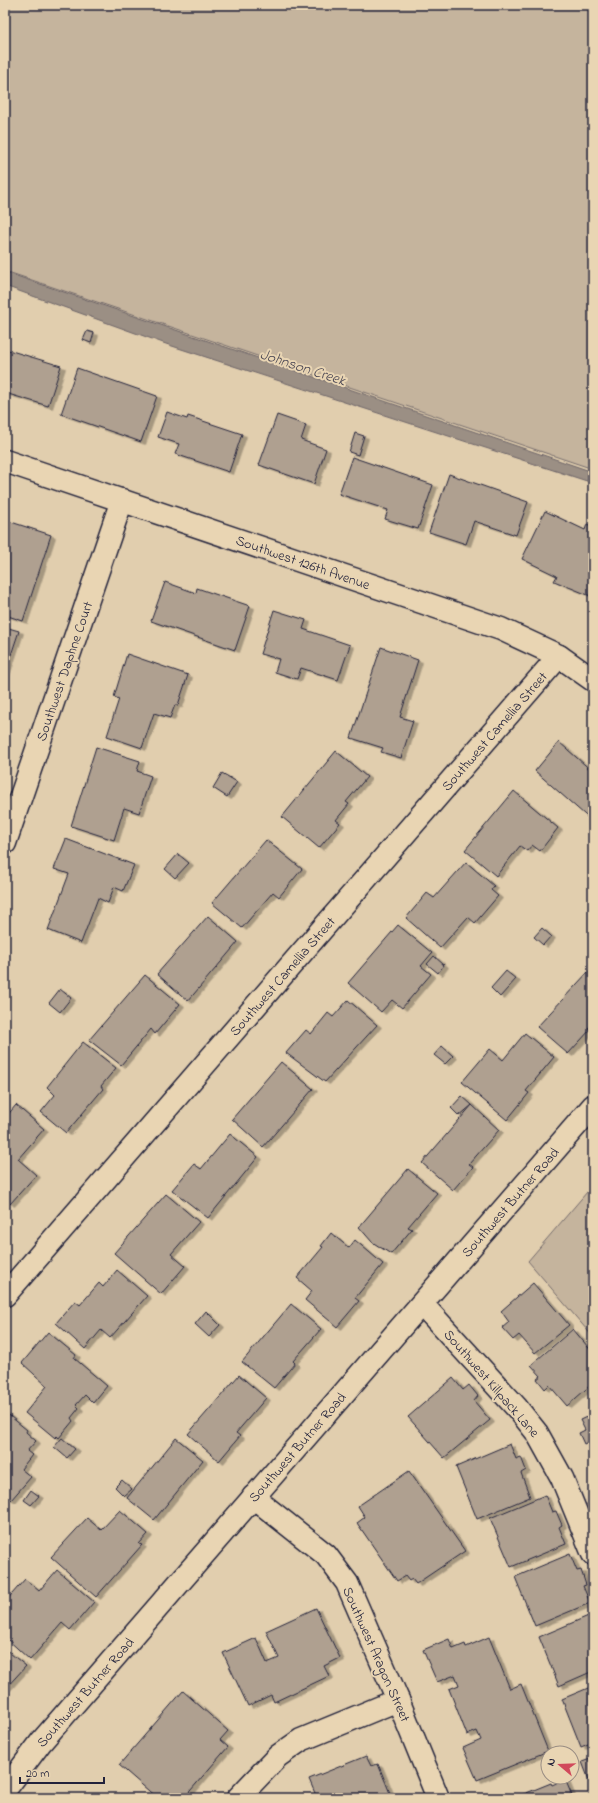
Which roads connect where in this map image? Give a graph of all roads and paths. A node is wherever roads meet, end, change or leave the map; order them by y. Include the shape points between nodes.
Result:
1 (5, 460) edge
2 (122, 500) junction
3 (559, 656) junction
4 (593, 680) edge
5 (5, 843) edge
6 (593, 1106) edge
7 (5, 1295) edge
8 (422, 1304) junction
9 (253, 1497) junction
10 (593, 1554) edge
11 (398, 1700) junction
12 (5, 1790) edge
13 (238, 1798) edge
14 (438, 1798) edge

1 - 2 street, Southwest 126th Avenue
2 - 3 street, Southwest 126th Avenue via 501,629
2 - 5 street, Southwest Daphne Court
3 - 4 street, Southwest 126th Avenue
3 - 7 street, Southwest Camellia Street
6 - 8 street, Southwest Butner Road
8 - 9 street, Southwest Butner Road
8 - 10 street, Southwest Killpack Lane via 538,1432 562,1478
9 - 11 street, Southwest Aragon Street via 326,1555 347,1583
9 - 12 street, Southwest Butner Road via 41,1742
11 - 13 street via 301,1740 278,1756
11 - 14 street, Southwest Aragon Street

